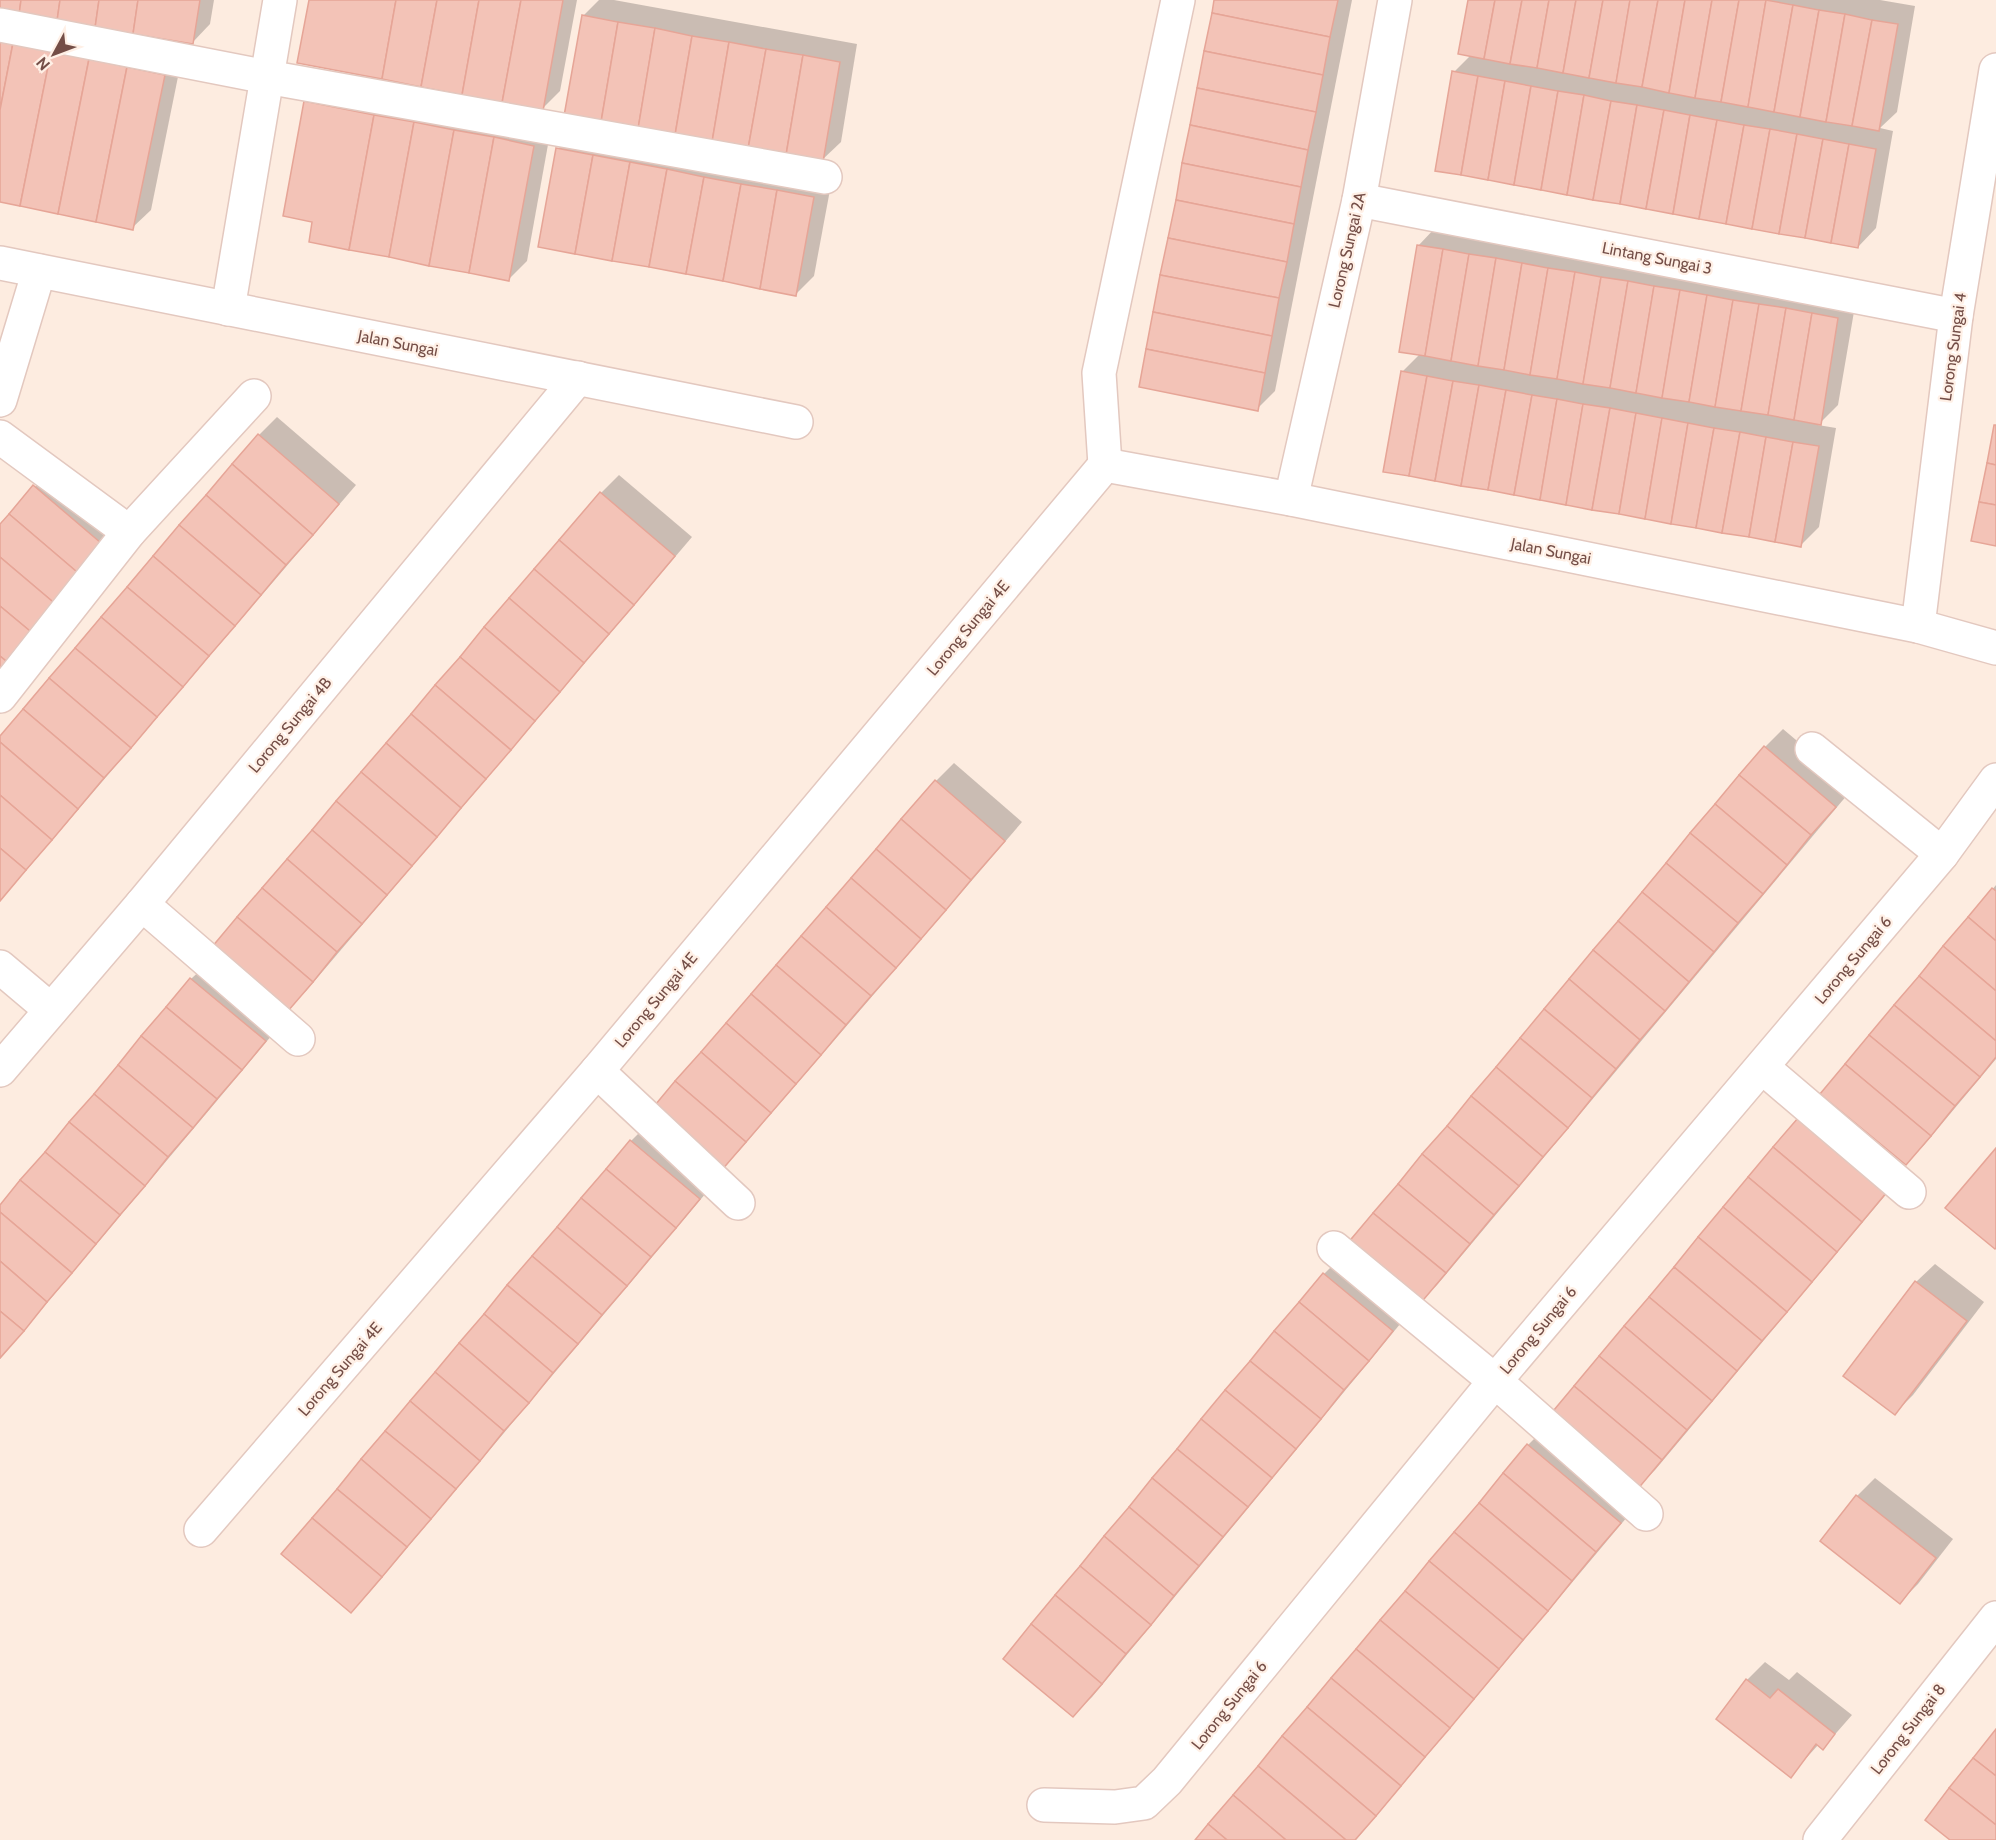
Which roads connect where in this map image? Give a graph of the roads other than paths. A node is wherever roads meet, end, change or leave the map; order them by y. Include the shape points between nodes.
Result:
1 (280, 0) edge
2 (1178, 0) edge
3 (1395, 0) edge
4 (0, 25) edge
5 (1996, 70) edge
6 (267, 77) junction
7 (1993, 112) edge
8 (825, 177) dead end
9 (1359, 200) junction
10 (0, 263) edge
11 (39, 271) junction
12 (228, 309) junction
13 (1956, 316) junction
14 (578, 378) junction
15 (254, 396) dead end
16 (0, 400) edge
17 (796, 422) dead end
18 (0, 437) edge
19 (1105, 465) junction
20 (1291, 499) junction
21 (129, 532) junction
22 (1918, 626) junction
23 (1996, 648) edge
24 (0, 696) edge
25 (1812, 749) dead end
26 (1996, 780) edge
27 (1942, 854) junction
28 (142, 904) junction
29 (0, 967) edge
30 (51, 1010) junction
31 (298, 1039) dead end
32 (1762, 1067) junction
33 (0, 1070) edge
34 (597, 1071) junction
35 (1910, 1192) dead end
36 (738, 1203) dead end
37 (1334, 1248) dead end
38 (1496, 1381) junction
39 (1646, 1514) dead end
40 (201, 1530) dead end
41 (1996, 1618) edge
42 (1044, 1805) dead end
43 (1820, 1840) edge

1 - 6 street
2 - 19 street via 1100,373
3 - 9 street, Lorong Sungai 2A
4 - 6 street
5 - 7 street, Lorong Sungai 4
6 - 8 street
6 - 12 street
7 - 13 street, Lorong Sungai 4
9 - 13 street, Lintang Sungai 3
9 - 20 street, Lorong Sungai 2A
10 - 11 street, Jalan Sungai
11 - 12 street, Jalan Sungai
11 - 16 street
12 - 14 street, Jalan Sungai
13 - 22 street, Lorong Sungai 4
14 - 17 street, Jalan Sungai
14 - 28 street, Lorong Sungai 4B
15 - 21 street
18 - 21 street
19 - 20 street, Jalan Sungai
19 - 34 street, Lorong Sungai 4E
20 - 22 street, Jalan Sungai
21 - 24 street
22 - 23 street, Jalan Sungai
25 - 27 street
26 - 27 street, Lorong Sungai 6
27 - 32 street, Lorong Sungai 6
28 - 30 street, Lorong Sungai 4B
28 - 31 street
29 - 30 street
30 - 33 street, Lorong Sungai 4B
32 - 35 street
32 - 38 street, Lorong Sungai 6
34 - 36 street
34 - 40 street, Lorong Sungai 4E
37 - 38 street
38 - 39 street
38 - 42 street, Lorong Sungai 6 via 1167,1781 1144,1803 1115,1807
41 - 43 street, Lorong Sungai 8

